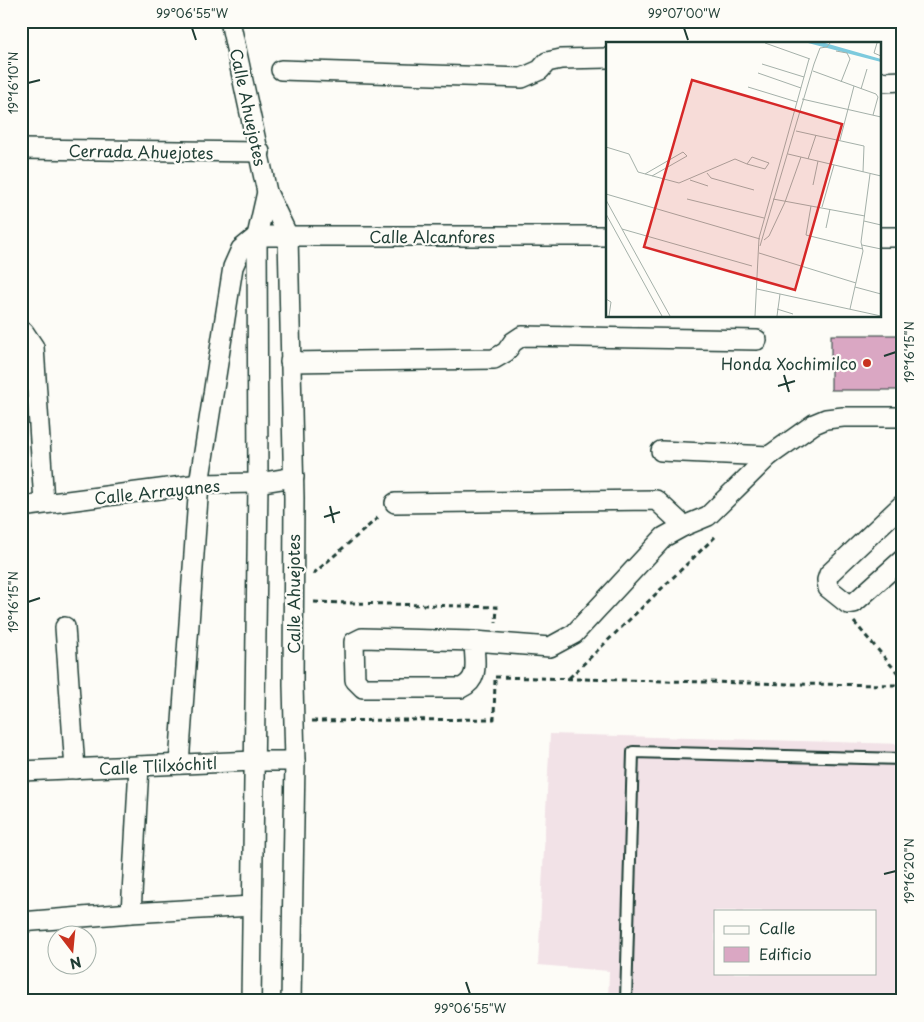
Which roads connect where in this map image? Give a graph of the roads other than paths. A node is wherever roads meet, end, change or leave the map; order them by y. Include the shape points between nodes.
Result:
1 (230, 21) edge
2 (606, 58) edge
3 (281, 70) dead end
4 (882, 82) edge
5 (903, 82) edge
6 (21, 149) edge
7 (260, 152) junction
8 (267, 192) junction
9 (257, 236) junction
10 (288, 236) junction
11 (606, 236) edge
12 (882, 237) edge
13 (903, 237) edge
14 (21, 331) edge
15 (757, 340) dead end
16 (290, 362) junction
17 (903, 417) edge
18 (661, 451) dead end
19 (769, 456) junction
20 (294, 477) junction
21 (199, 484) junction
22 (258, 484) junction
23 (395, 503) road end
24 (44, 504) junction
25 (903, 504) edge
26 (21, 507) edge
27 (684, 526) junction
28 (903, 560) edge
29 (65, 626) dead end
30 (474, 641) junction
31 (903, 759) edge
32 (254, 761) junction
33 (295, 761) junction
34 (178, 764) junction
35 (139, 766) junction
36 (75, 769) junction
37 (21, 771) edge
38 (252, 906) junction
39 (130, 912) junction
40 (21, 922) edge
41 (252, 1001) edge
42 (291, 1001) edge
43 (626, 1001) edge

1 - 7 street, Calle Ahuejotes
2 - 3 street via 547,62 540,70 522,78
4 - 5 street
6 - 7 street, Cerrada Ahuejotes
7 - 8 street, Calle Ahuejotes
8 - 9 street, Calle Ahuejotes
8 - 10 street, Calle Ahuejotes
9 - 10 street, Calle Alcanfores
9 - 21 street via 241,249 232,267
9 - 22 street, Calle Ahuejotes
10 - 11 street, Calle Alcanfores
10 - 16 street, Calle Ahuejotes
12 - 13 street
14 - 24 street via 34,347
15 - 16 street via 522,336 494,359
16 - 20 street, Calle Ahuejotes
17 - 19 street via 826,420 814,424
18 - 19 street
19 - 27 street via 708,516
20 - 22 street, Calle Arrayanes
20 - 33 street, Calle Ahuejotes
21 - 22 street, Calle Arrayanes
21 - 24 street, Calle Arrayanes
21 - 34 street
22 - 32 street, Calle Ahuejotes
23 - 27 street via 656,500
24 - 26 street, Calle Arrayanes
25 - 28 street via 829,574 828,588 848,604 859,600
27 - 30 street via 664,537 574,634 550,647
29 - 36 street
30 - 30 street via 358,639 354,642 354,680 363,688 460,688 469,685 475,677
31 - 43 lane via 633,752
32 - 33 street, Calle Tlilxóchitl
32 - 34 street, Calle Tlilxóchitl
32 - 38 street, Calle Ahuejotes
33 - 42 street, Calle Ahuejotes
34 - 35 street, Calle Tlilxóchitl
35 - 36 street, Calle Tlilxóchitl
35 - 39 street
36 - 37 street, Calle Tlilxóchitl
38 - 39 street
38 - 41 street, Calle Ahuejotes
39 - 40 street

